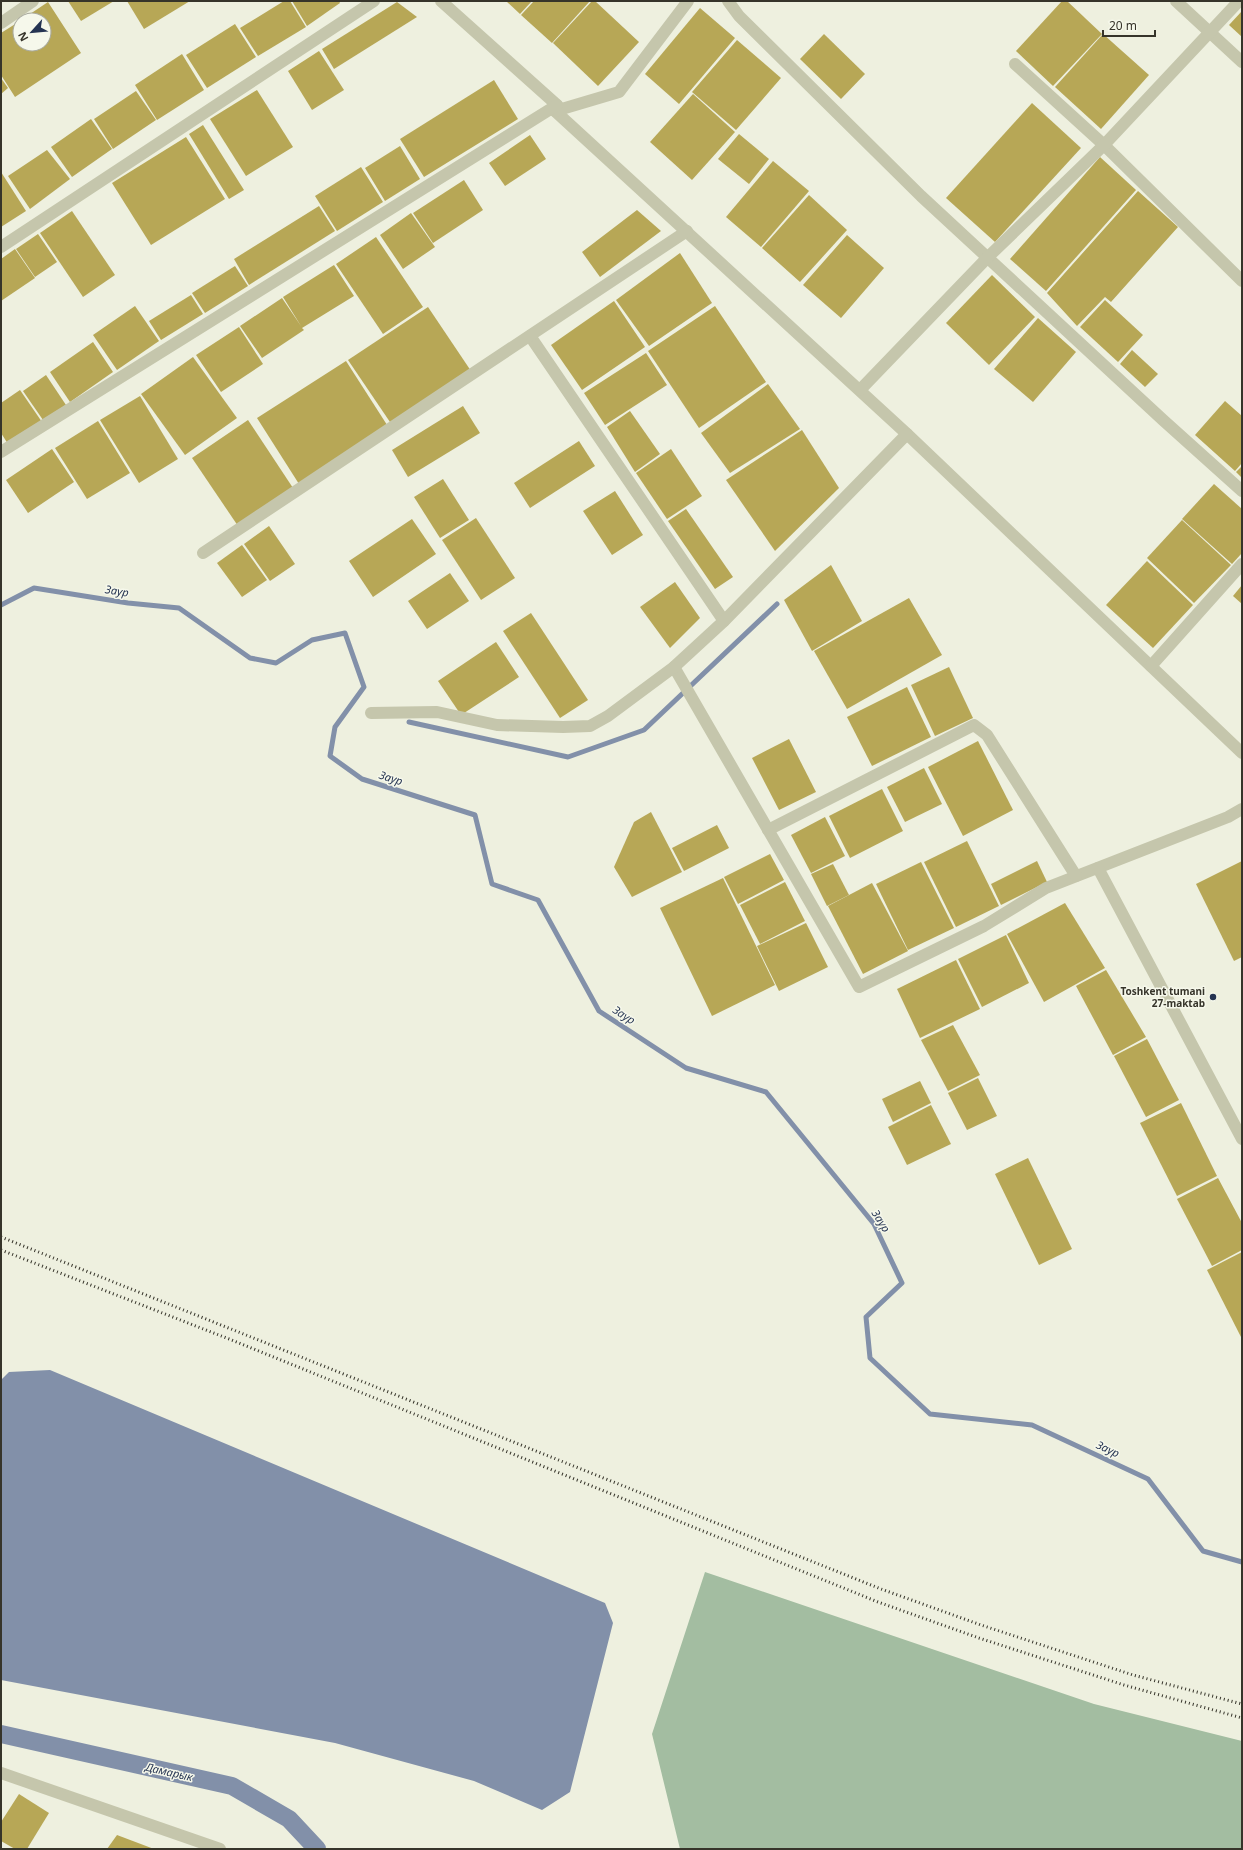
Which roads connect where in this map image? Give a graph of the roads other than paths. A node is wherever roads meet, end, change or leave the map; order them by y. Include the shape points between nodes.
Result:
1 (33, 1) edge
2 (374, 1) edge
3 (440, 1) edge
4 (688, 1) edge
5 (728, 1) edge
6 (1176, 1) edge
7 (1239, 1) edge
8 (1, 23) edge
9 (1209, 33) junction
10 (1242, 62) edge
11 (1014, 64) dead end
12 (556, 108) junction
13 (1104, 145) junction
14 (687, 231) junction
15 (1, 247) edge
16 (987, 258) junction
17 (1242, 281) edge
18 (530, 336) junction
19 (860, 390) junction
20 (907, 434) junction
21 (1, 452) edge
22 (1242, 491) edge
23 (203, 553) dead end
24 (1242, 564) edge
25 (724, 621) junction
26 (1151, 666) junction
27 (674, 667) junction
28 (371, 713) dead end
29 (1242, 753) edge
30 (1242, 809) edge
31 (768, 830) junction
32 (1098, 868) junction
33 (1076, 876) junction
34 (1242, 1139) edge
35 (1, 1773) edge
36 (217, 1848) edge

1 - 8 street
2 - 15 street
3 - 12 street
4 - 12 street via 619,92
5 - 16 street via 921,196
6 - 9 street
7 - 9 street
9 - 10 street
9 - 13 street
11 - 13 street
12 - 14 street
12 - 21 street
13 - 16 street
13 - 17 street
14 - 18 street
14 - 19 street
16 - 19 street
16 - 22 street
18 - 23 street
18 - 25 street
19 - 20 street
20 - 25 street
20 - 26 street
24 - 26 street
25 - 27 street
26 - 29 street
27 - 28 street via 608,716 590,726 497,725 437,712
27 - 31 street
30 - 32 street via 1228,817
31 - 33 street via 974,725 987,735
31 - 33 street via 858,987 984,926 1046,888
32 - 33 street
32 - 34 street
35 - 36 street

